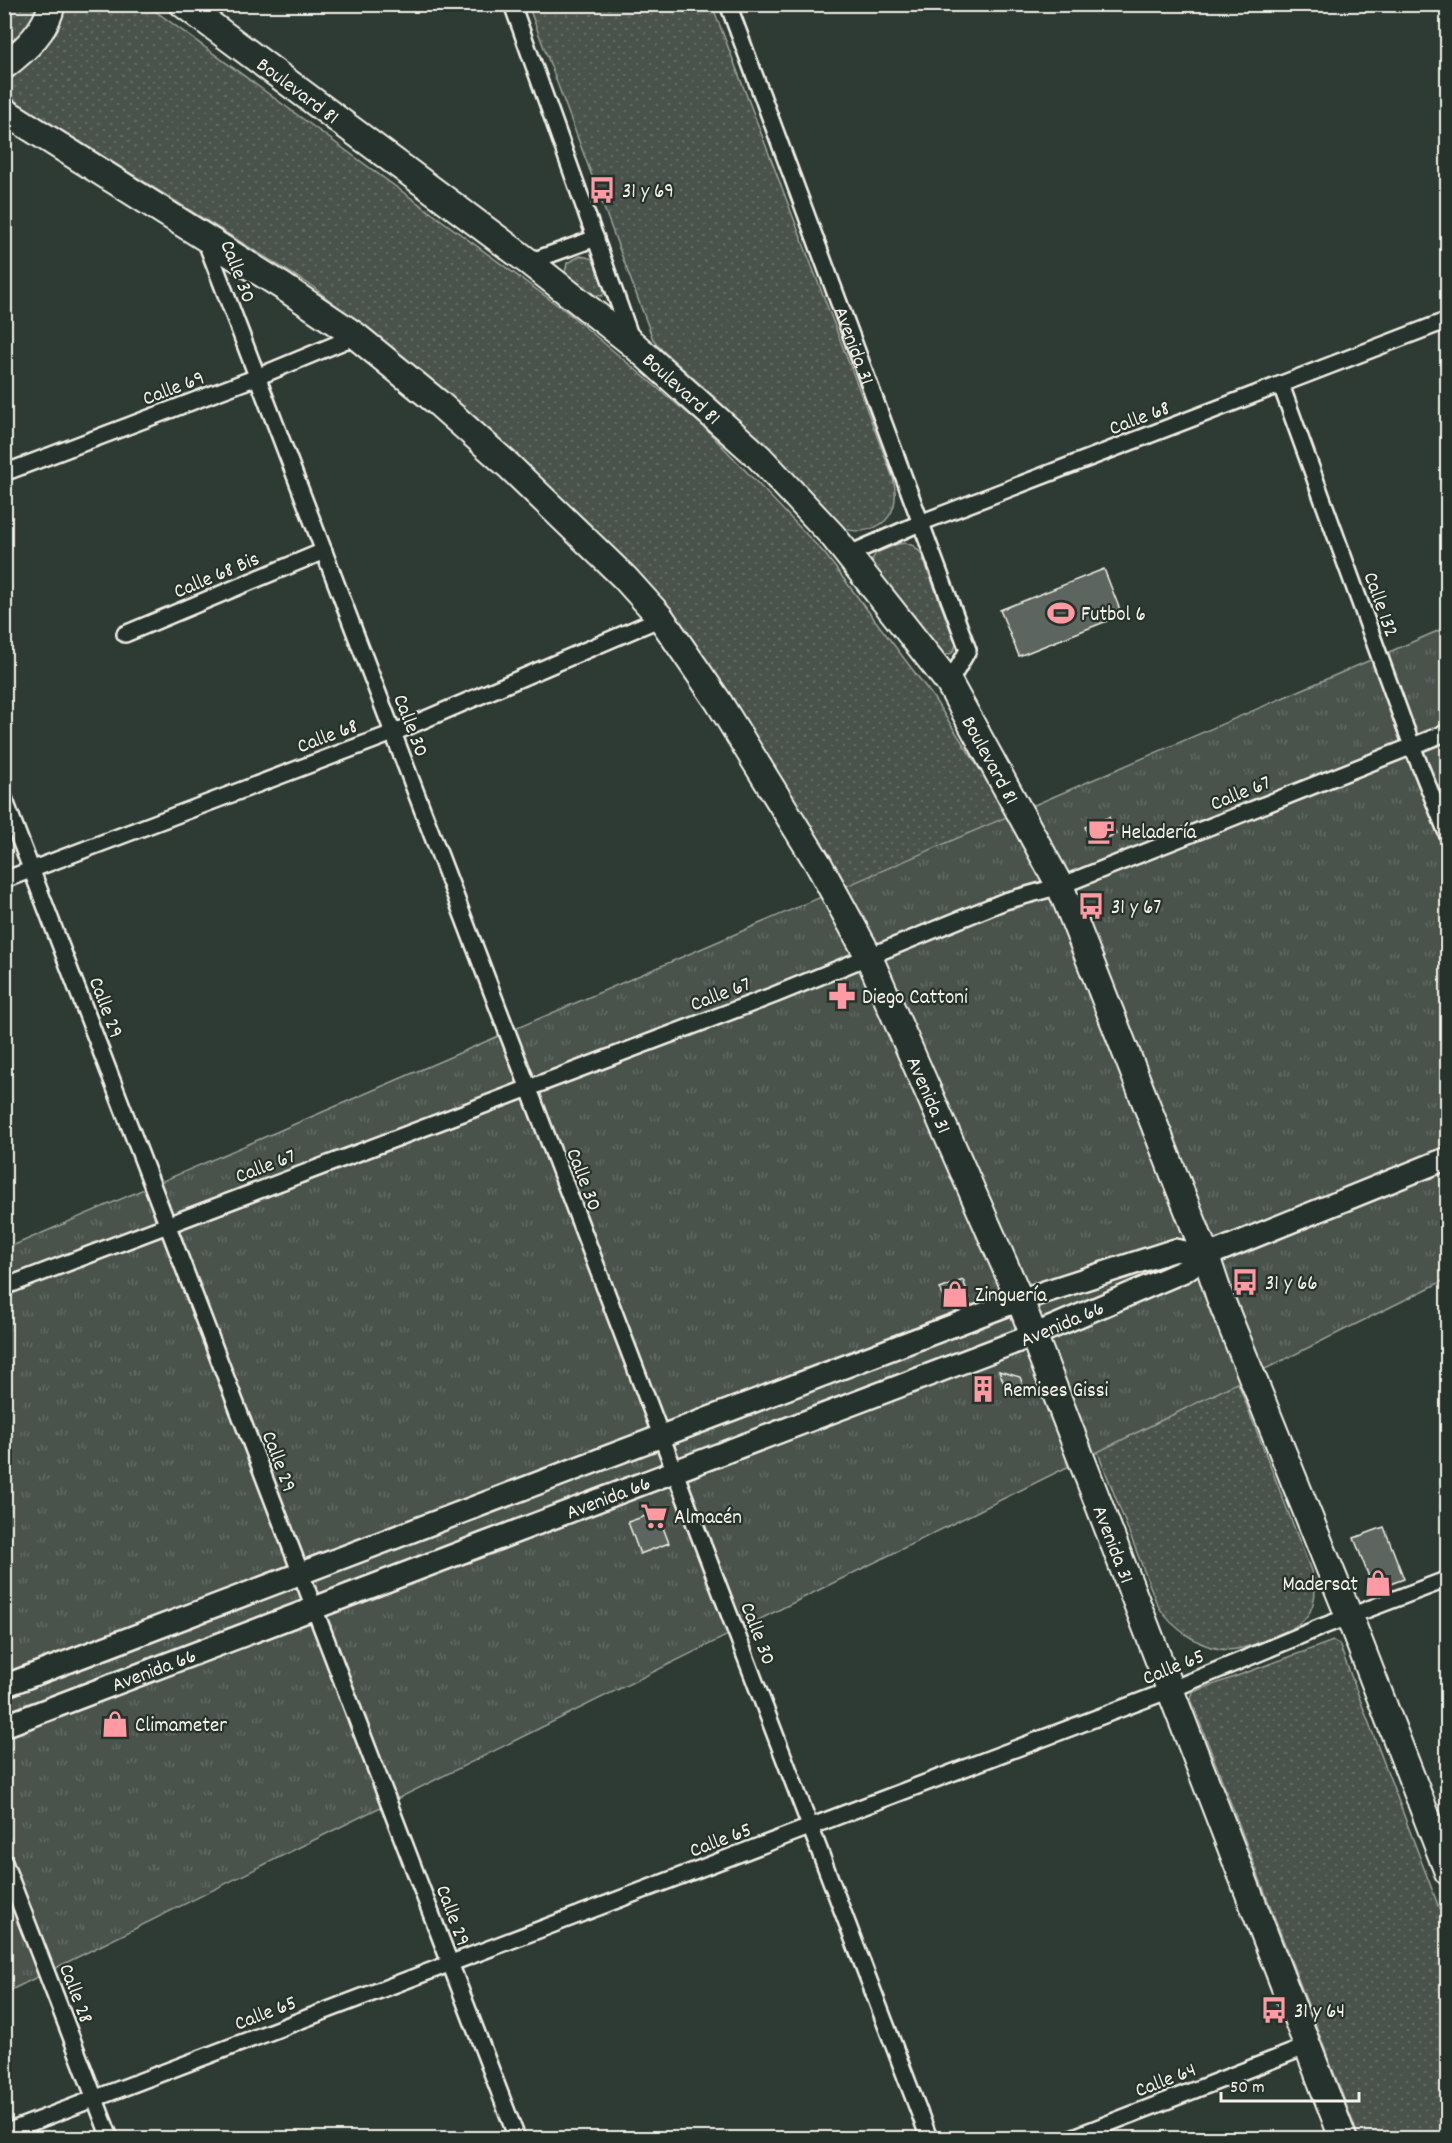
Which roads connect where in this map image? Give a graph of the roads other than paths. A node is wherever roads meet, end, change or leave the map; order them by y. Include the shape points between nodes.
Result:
1 (52, 4) edge
2 (183, 4) edge
3 (512, 4) edge
4 (728, 4) edge
5 (4, 66) edge
6 (4, 111) edge
7 (203, 235) junction
8 (596, 238) junction
9 (530, 262) junction
10 (1448, 320) edge
11 (356, 336) junction
12 (633, 344) junction
13 (257, 377) junction
14 (1281, 386) junction
15 (4, 473) edge
16 (920, 523) junction
17 (324, 551) junction
18 (847, 555) junction
19 (661, 618) junction
20 (125, 634) dead end
21 (949, 683) junction
22 (1448, 732) edge
23 (393, 733) junction
24 (1412, 746) junction
25 (4, 798) edge
26 (1448, 836) edge
27 (32, 870) junction
28 (4, 880) edge
29 (1060, 886) junction
30 (868, 955) junction
31 (528, 1088) junction
32 (1448, 1158) edge
33 (168, 1225) junction
34 (1206, 1256) junction
35 (4, 1287) edge
36 (1020, 1300) junction
37 (1034, 1335) junction
38 (661, 1437) junction
39 (675, 1472) junction
40 (301, 1574) junction
41 (1448, 1579) edge
42 (315, 1609) junction
43 (1349, 1616) junction
44 (4, 1686) edge
45 (1170, 1690) junction
46 (4, 1726) edge
47 (810, 1827) junction
48 (4, 1862) edge
49 (1448, 1872) edge
50 (450, 1964) junction
51 (1308, 2046) junction
52 (95, 2098) junction
53 (4, 2133) edge
54 (110, 2139) edge
55 (517, 2139) edge
56 (929, 2139) edge
57 (1071, 2139) edge
58 (1343, 2139) edge

1 - 5 highway via 39,33 24,52
2 - 9 highway, Boulevard 81
3 - 8 street
4 - 16 street, Avenida 31
6 - 7 highway
7 - 11 highway
7 - 13 street, Calle 30
8 - 9 street
8 - 12 street
9 - 12 highway, Boulevard 81
10 - 14 street, Calle 68
11 - 13 street, Calle 69
11 - 19 highway via 509,466
12 - 18 highway, Boulevard 81 via 759,457
13 - 15 street, Calle 69
13 - 17 street, Calle 30
14 - 16 street, Calle 68
14 - 24 street, Calle 132
16 - 18 street, Calle 68
16 - 21 street, Avenida 31 via 968,650
17 - 20 street, Calle 68 Bis
17 - 23 street, Calle 30
18 - 21 highway, Boulevard 81
19 - 23 street, Calle 68
19 - 30 highway via 724,710 819,865
21 - 29 highway, Boulevard 81
22 - 24 street, Calle 67
23 - 27 street, Calle 68
23 - 31 street, Calle 30
24 - 26 street, Calle 132
24 - 29 street, Calle 67
25 - 27 street, Calle 29
27 - 28 street, Calle 68
27 - 33 street, Calle 29
29 - 30 street, Calle 67 via 1005,901
29 - 34 highway
30 - 31 street, Calle 67
30 - 36 highway, Avenida 31
31 - 33 street, Calle 67
31 - 38 street, Calle 30
32 - 34 main road, Avenida 66
33 - 35 street, Calle 67
33 - 40 street, Calle 29
34 - 36 main road, Avenida 66 via 1175,1250
34 - 37 main road, Avenida 66 via 1184,1271
34 - 43 highway
36 - 37 highway, Avenida 31
36 - 38 main road, Avenida 66
37 - 39 main road, Avenida 66
37 - 45 highway, Avenida 31
38 - 39 street, Calle 30
38 - 40 main road, Avenida 66
39 - 42 main road, Avenida 66
39 - 47 street, Calle 30
40 - 42 street, Calle 29
40 - 44 main road, Avenida 66
41 - 43 street, Calle 65
42 - 46 main road, Avenida 66
42 - 50 street, Calle 29
43 - 45 street, Calle 65
43 - 49 highway
45 - 47 street, Calle 65
45 - 51 highway, Avenida 31
47 - 50 street, Calle 65
47 - 56 street, Calle 30
48 - 52 street, Calle 28
50 - 52 street, Calle 65
50 - 55 street, Calle 29
51 - 57 street, Calle 64
51 - 58 highway, Avenida 31
52 - 53 street, Calle 65
52 - 54 street, Calle 28

